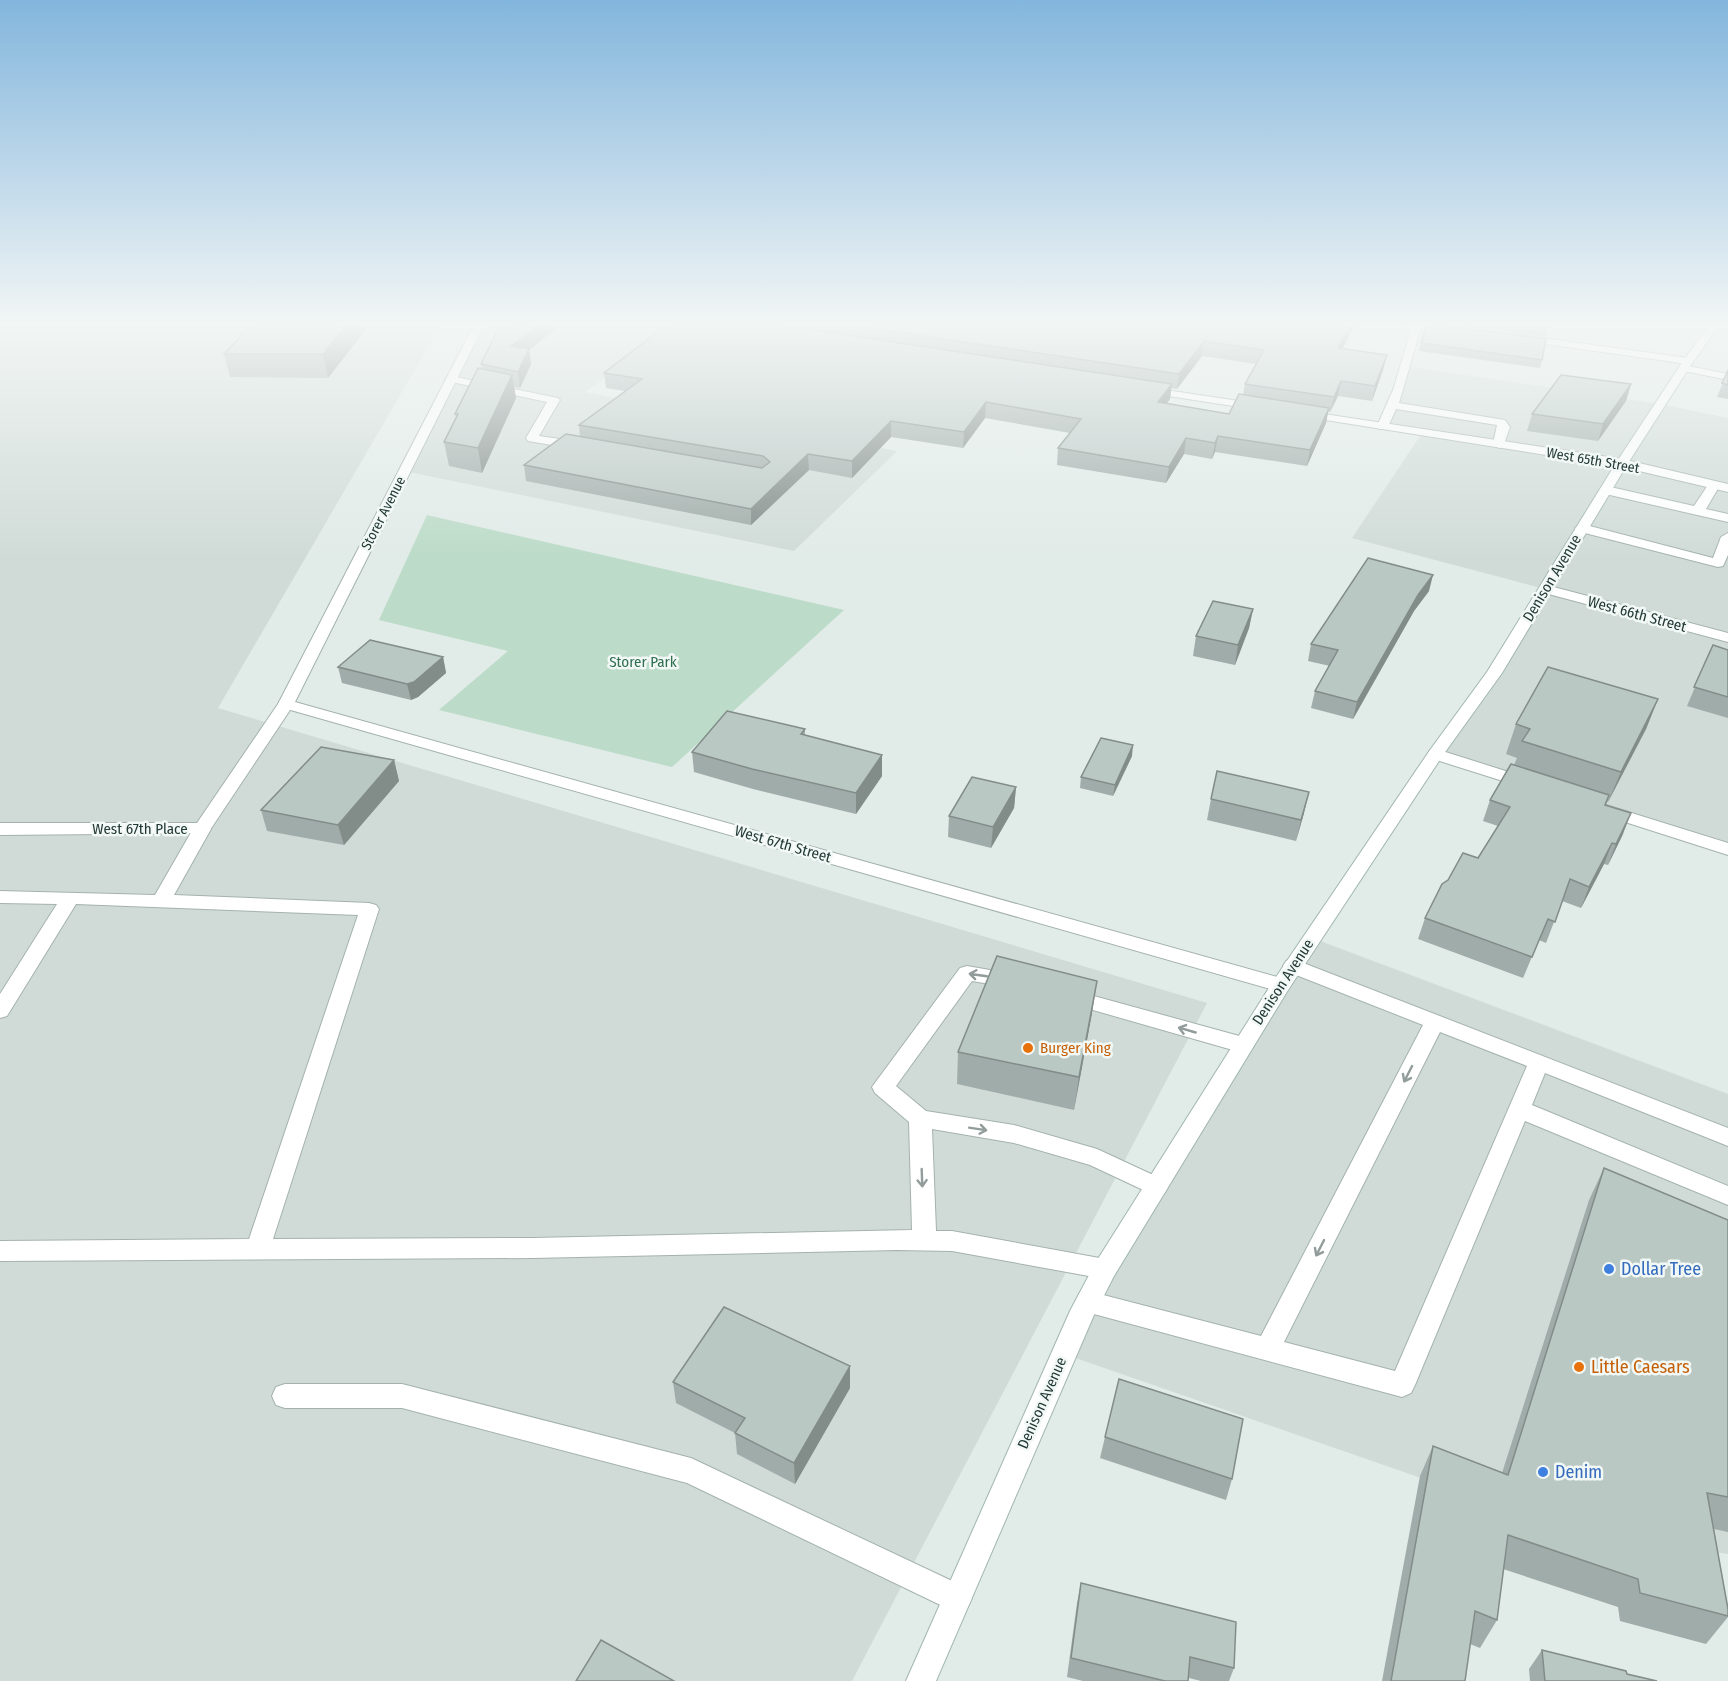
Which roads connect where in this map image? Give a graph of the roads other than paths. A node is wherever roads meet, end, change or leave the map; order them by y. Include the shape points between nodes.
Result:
1 (440, 401) edge
2 (553, 401) edge
3 (1219, 401) edge
4 (1394, 401) edge
5 (1661, 401) edge
6 (1392, 405) junction
7 (1267, 409) edge
8 (1290, 412) edge
9 (1383, 426) junction
10 (1499, 444) junction
11 (590, 448) edge
12 (1622, 463) junction
13 (1714, 485) junction
14 (1728, 488) edge
15 (1606, 490) junction
16 (1692, 512) junction
17 (1721, 519) edge
18 (1582, 528) junction
19 (1652, 530) dead end
20 (1675, 535) dead end
21 (1728, 537) edge
22 (1708, 543) dead end
23 (1643, 544) junction
24 (1666, 550) junction
25 (1724, 557) edge
26 (1701, 559) junction
27 (1546, 589) junction
28 (1728, 638) edge
29 (286, 704) junction
30 (1436, 754) junction
31 (1540, 788) edge
32 (1584, 803) edge
33 (202, 829) junction
34 (0, 830) edge
35 (1728, 849) edge
36 (0, 897) edge
37 (70, 898) junction
38 (161, 901) junction
39 (1287, 975) junction
40 (1030, 986) edge
41 (1053, 992) edge
42 (0, 1011) edge
43 (1435, 1022) junction
44 (1243, 1045) junction
45 (1539, 1062) junction
46 (1519, 1109) junction
47 (921, 1119) junction
48 (1728, 1137) edge
49 (1156, 1187) junction
50 (1728, 1196) edge
51 (924, 1240) junction
52 (258, 1249) junction
53 (0, 1251) edge
54 (1105, 1269) junction
55 (1088, 1302) junction
56 (1268, 1349) junction
57 (285, 1396) dead end
58 (957, 1598) junction
59 (921, 1681) edge

1 - 29 street, Storer Avenue
2 - 11 street via 532,438
3 - 7 street
4 - 6 street
5 - 12 street, Denison Avenue
6 - 9 street
6 - 10 street via 1501,422 1504,427
8 - 9 street, West 65th Street
9 - 10 street, West 65th Street
10 - 12 street, West 65th Street
12 - 13 street, West 65th Street
12 - 15 street, Denison Avenue
13 - 14 street, West 65th Street
13 - 16 street
15 - 16 street
15 - 18 street, Denison Avenue
16 - 17 street
18 - 23 street
18 - 27 street, Denison Avenue
19 - 23 street
20 - 24 street
21 - 25 street
22 - 26 street
23 - 24 street
24 - 26 street
25 - 26 street via 1718,563
27 - 28 street, West 66th Street
27 - 30 street, Denison Avenue via 1494,673
29 - 33 street, West 67th Place
29 - 39 street, West 67th Street
30 - 31 street
30 - 39 street, Denison Avenue
32 - 35 street
33 - 34 street, West 67th Place
33 - 38 street
36 - 37 street
37 - 38 street
37 - 42 street
38 - 52 street via 369,909
39 - 43 street, West 67th Street
39 - 44 street, Denison Avenue
40 -> 47 street via 967,973 883,1087
44 -> 41 street
43 - 45 street, West 67th Street
43 -> 56 street
44 - 49 street, Denison Avenue
45 - 46 street
45 - 48 street, West 67th Street
46 - 50 street
46 - 56 street via 1402,1385
47 -> 49 street via 1014,1134 1086,1155
47 -> 51 street
49 - 54 street, Denison Avenue
51 - 52 street
51 - 54 street via 952,1241
52 - 53 street
54 - 55 street, Denison Avenue
55 - 56 street
55 - 58 street, Denison Avenue
57 - 58 street via 402,1396 691,1472
58 - 59 street, Denison Avenue

